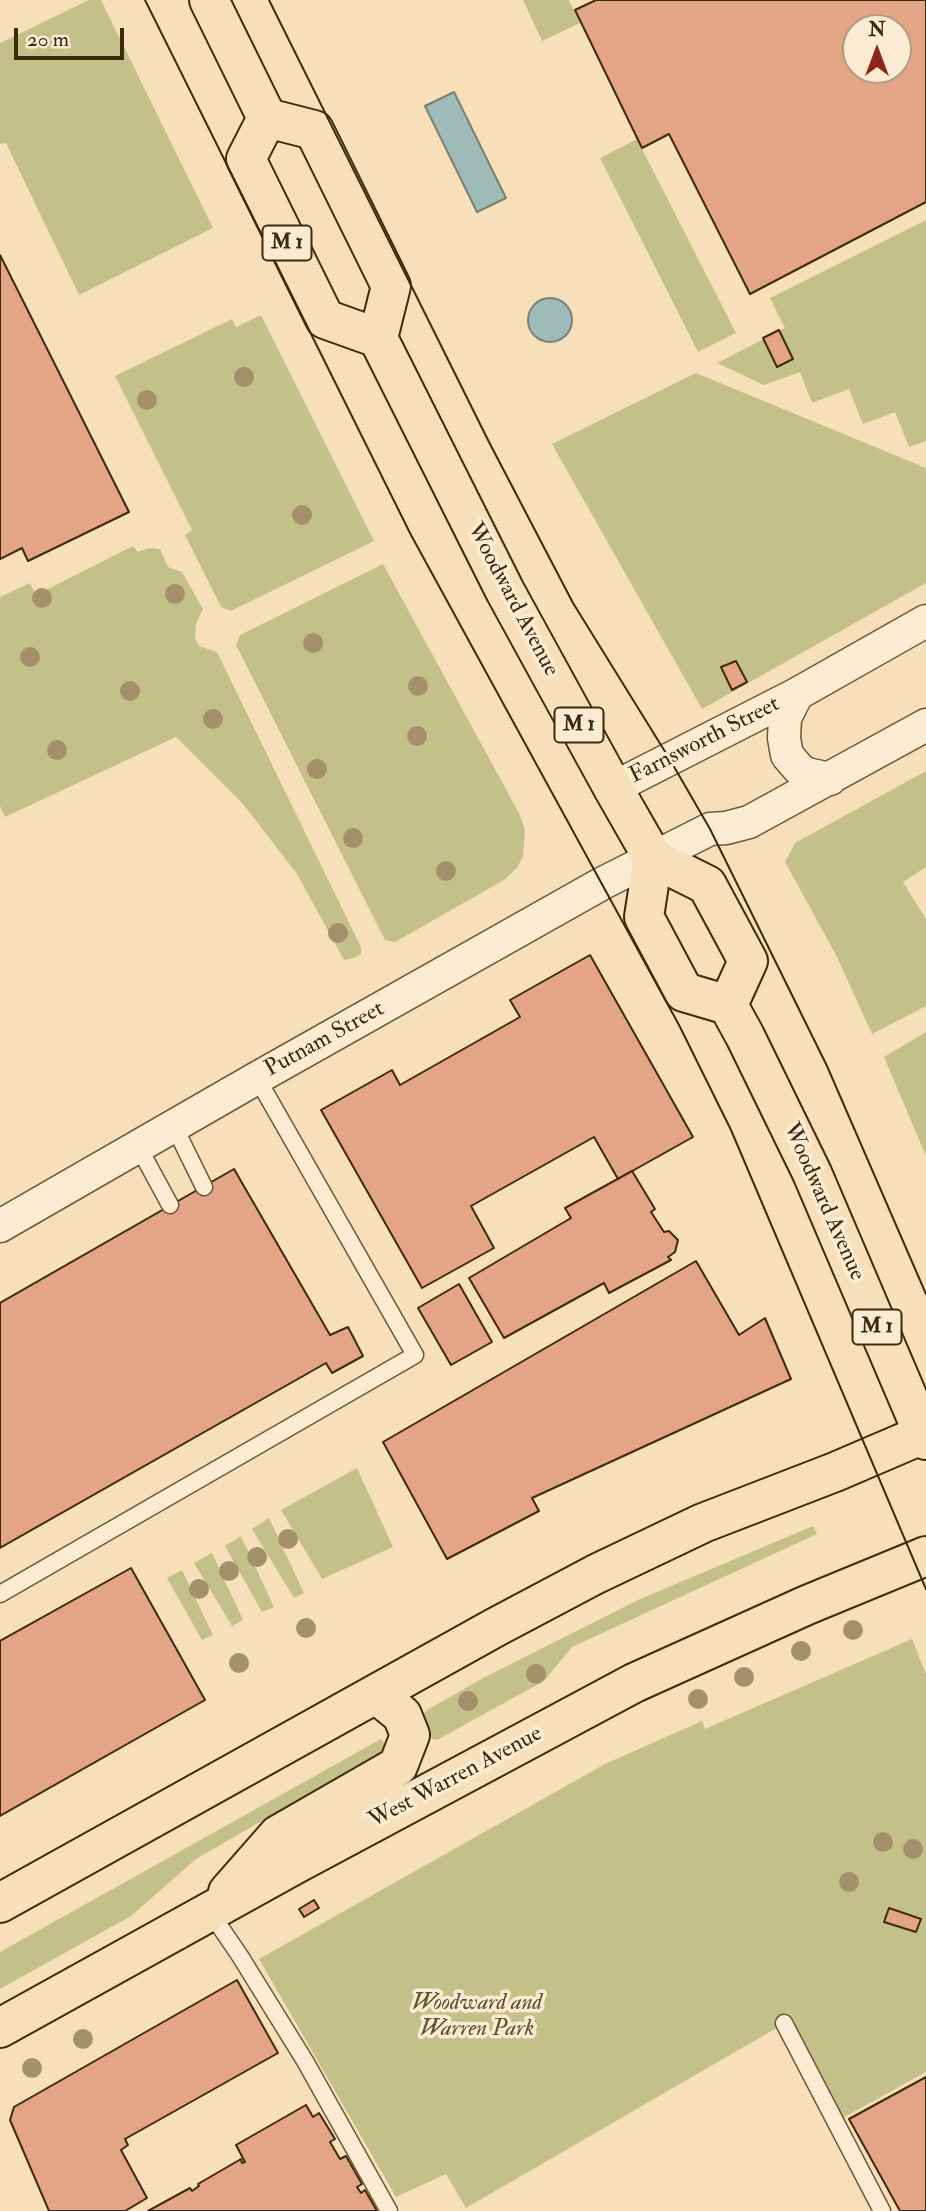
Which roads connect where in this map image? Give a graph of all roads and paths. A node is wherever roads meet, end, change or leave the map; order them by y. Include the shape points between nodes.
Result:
1 (209, 0) edge
2 (267, 118) junction
3 (378, 338) junction
4 (926, 621) edge
5 (797, 694) junction
6 (926, 725) edge
7 (830, 779) junction
8 (613, 788) junction
9 (653, 858) junction
10 (728, 1005) junction
11 (257, 1078) junction
12 (174, 1126) junction
13 (138, 1146) junction
14 (204, 1186) dead end
15 (170, 1205) dead end
16 (0, 1226) edge
17 (925, 1435) edge
18 (926, 1556) edge
19 (0, 1594) edge
20 (376, 1694) junction
21 (0, 1903) edge
22 (210, 1912) junction
23 (784, 2023) dead end
24 (0, 2028) edge
25 (389, 2211) edge
26 (883, 2211) edge

1 - 2 main road
2 - 3 main road via 314,130 349,198 391,286
2 - 3 main road, M 1 via 246,159 325,319
3 - 8 main road, Woodward Avenue / M 1 via 505,591
4 - 5 street, Farnsworth Street
5 - 7 street, Farnsworth Street via 785,718 787,755 807,774
5 - 8 street, Farnsworth Street
6 - 7 street
7 - 9 street via 749,822 710,828
8 - 9 main road, Woodward Avenue / M 1
9 - 10 main road via 644,917 684,992
9 - 10 main road via 708,885 748,961
9 - 11 street, Putnam Street
10 - 17 main road, Woodward Avenue / M 1 via 812,1173
11 - 12 street, Putnam Street
11 - 19 lane via 415,1355
12 - 13 street, Putnam Street
12 - 14 lane
13 - 15 lane
13 - 16 street, Putnam Street
17 - 20 main road via 703,1523 507,1621
18 - 22 main road, West Warren Avenue via 634,1683
20 - 21 main road
20 - 22 main road via 402,1715 410,1735 398,1766 278,1835
22 - 24 main road, West Warren Avenue
22 - 25 lane via 305,2061
23 - 26 lane

